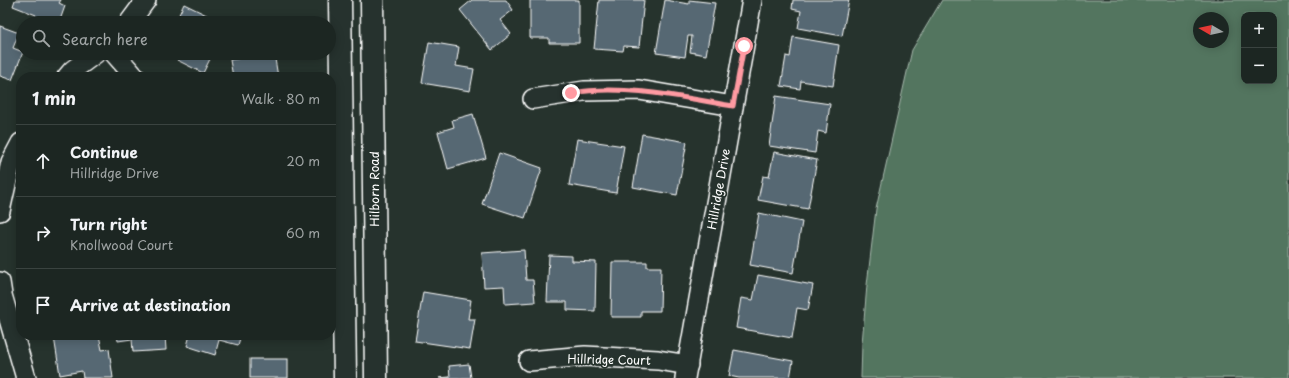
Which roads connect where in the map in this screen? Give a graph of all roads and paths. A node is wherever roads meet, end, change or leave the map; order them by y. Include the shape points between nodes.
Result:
1 (146, 0) edge
2 (340, 0) edge
3 (372, 0) edge
4 (752, 0) edge
5 (134, 16) edge
6 (87, 60) edge
7 (120, 60) edge
8 (71, 72) edge
9 (130, 72) edge
10 (533, 99) dead end
11 (733, 106) junction
12 (16, 152) edge
13 (0, 211) edge
14 (0, 282) edge
15 (529, 361) dead end
16 (686, 371) edge
17 (26, 378) edge
18 (345, 378) edge
19 (376, 378) edge

1 - 5 street
2 - 18 street
3 - 19 street, Hilborn Road
4 - 11 street, Hillridge Drive
6 - 8 street
7 - 9 street
10 - 11 street via 584,91 640,90
11 - 16 street, Hillridge Drive
12 - 13 street via 11,162
14 - 17 street
15 - 16 street, Hillridge Court via 585,356 658,360

